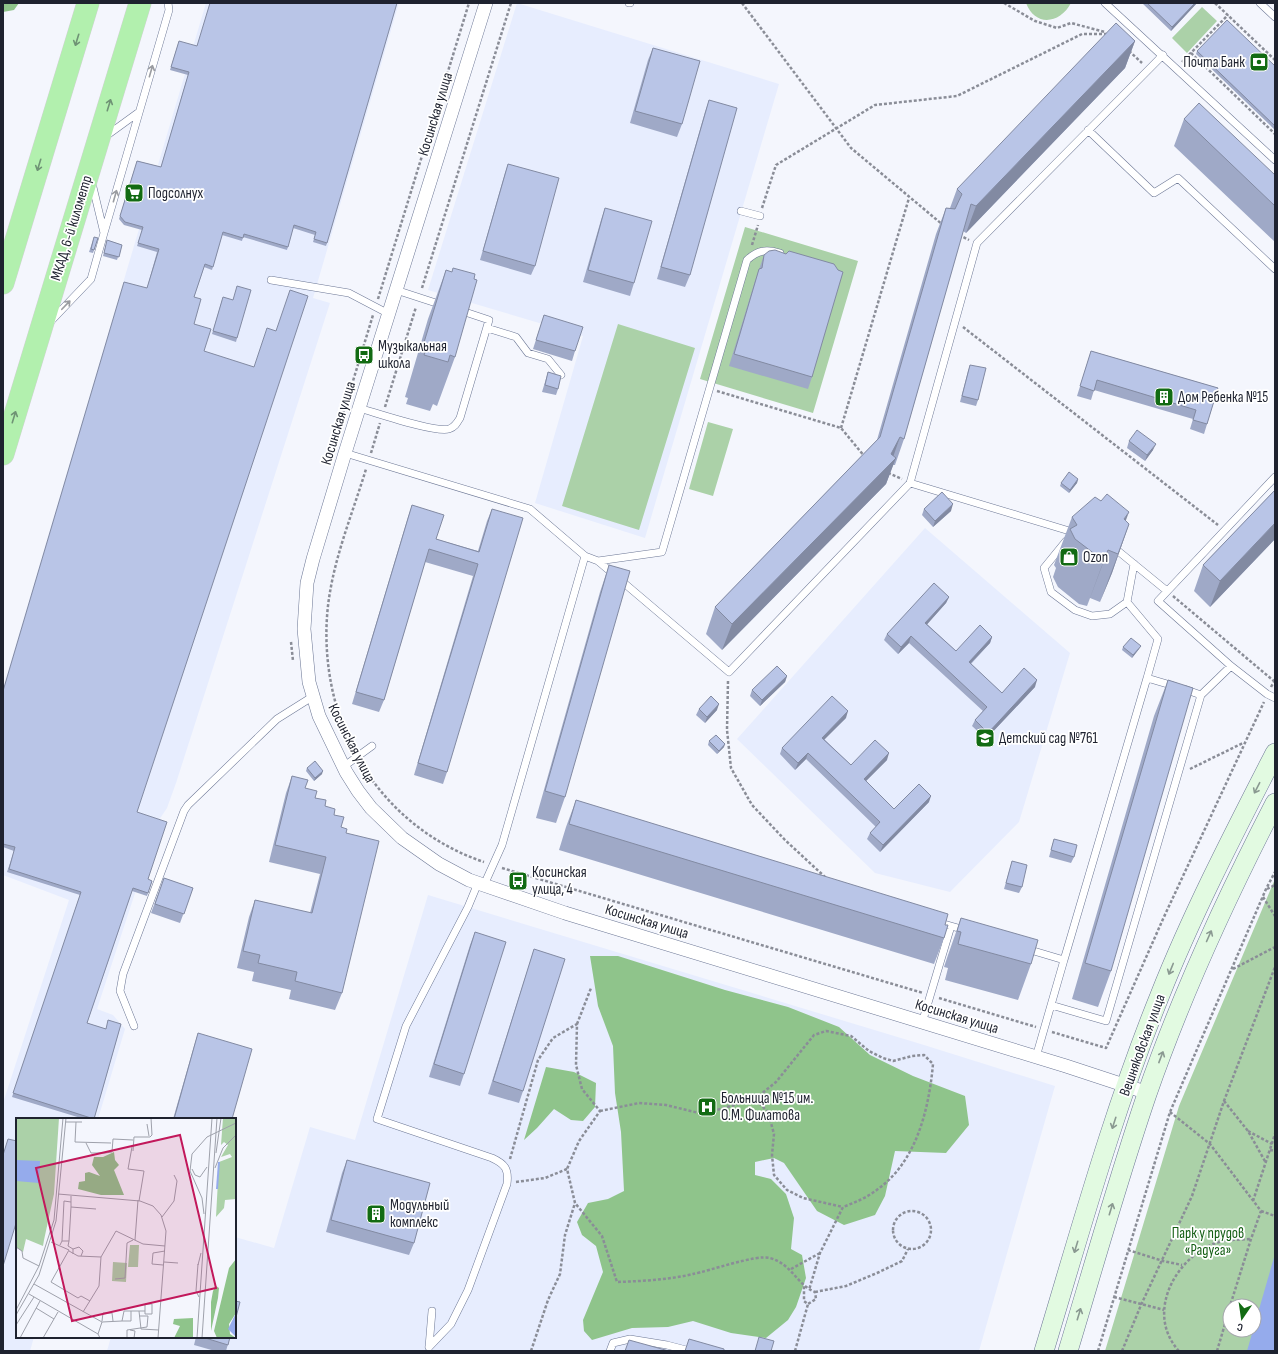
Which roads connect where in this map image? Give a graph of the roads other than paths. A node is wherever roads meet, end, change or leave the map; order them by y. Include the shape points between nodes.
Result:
1 (88, 3) edge
2 (140, 3) edge
3 (168, 3) edge
4 (486, 3) edge
5 (1105, 3) edge
6 (1260, 3) edge
7 (1275, 17) edge
8 (1162, 55) junction
9 (140, 112) junction
10 (1088, 130) junction
11 (98, 142) junction
12 (1275, 160) edge
13 (89, 172) junction
14 (741, 211) dead end
15 (760, 216) dead end
16 (104, 233) junction
17 (789, 256) edge
18 (1275, 269) edge
19 (271, 280) dead end
20 (3, 283) edge
21 (396, 290) junction
22 (389, 314) junction
23 (487, 328) junction
24 (40, 333) junction
25 (561, 374) edge
26 (359, 408) junction
27 (345, 453) junction
28 (3, 454) edge
29 (1275, 477) edge
30 (910, 482) junction
31 (1072, 533) junction
32 (1084, 533) edge
33 (1107, 542) edge
34 (585, 556) junction
35 (598, 561) junction
36 (1134, 564) junction
37 (1167, 591) junction
38 (1127, 602) junction
39 (1231, 666) junction
40 (1147, 678) junction
41 (1201, 695) junction
42 (312, 696) junction
43 (1275, 698) edge
44 (372, 746) dead end
45 (1275, 753) edge
46 (343, 767) junction
47 (1275, 803) edge
48 (481, 884) junction
49 (928, 919) edge
50 (951, 926) junction
51 (973, 933) edge
52 (1019, 947) edge
53 (1064, 960) junction
54 (1051, 1005) junction
55 (1154, 1009) junction
56 (1176, 1018) junction
57 (922, 1022) junction
58 (134, 1026) dead end
59 (1036, 1057) junction
60 (1126, 1086) junction
61 (1148, 1093) junction
62 (432, 1311) dead end
63 (428, 1349) edge
64 (610, 1351) edge
65 (690, 1351) edge
66 (1044, 1351) edge
67 (1068, 1351) edge

1 -> 20 highway
11 -> 2 highway, МКАД, 6-й километр
9 -> 3 lane via 169,10
4 - 21 street, Косинская улица
5 - 8 lane
6 - 7 lane
8 - 10 lane
8 - 12 lane
9 - 11 lane
16 -> 9 lane
10 - 18 lane via 1154,193 1178,178
10 - 30 lane via 977,244
11 - 13 highway, МКАД, 6-й километр
13 - 16 lane
13 - 24 highway, МКАД, 6-й километр
14 - 15 lane
24 -> 16 lane via 91,279
17 - 35 lane via 768,250 755,252 747,260 662,552
19 - 22 lane via 349,293
21 - 22 street, Косинская улица
21 - 23 lane via 489,320
22 - 26 street, Косинская улица
23 - 25 lane via 516,337 528,353 548,359
23 - 26 lane via 460,418 455,426 434,429
28 -> 24 highway, МКАД, 6-й километр
26 - 27 street, Косинская улица
27 - 34 lane via 530,509
27 - 42 street, Косинская улица via 313,559 307,588 305,650
29 - 37 lane
30 - 31 lane
30 - 35 lane via 729,672
31 - 32 lane
31 - 38 lane via 1044,568 1051,592 1075,610 1092,616 1110,614
33 - 36 lane
34 - 35 lane
34 - 48 lane via 502,844
36 - 37 lane
36 - 38 lane
37 - 39 lane via 1158,601
38 - 40 lane via 1158,639
39 - 41 lane
39 - 43 lane
40 - 41 lane
40 - 53 lane
41 - 54 lane via 1106,1021
42 - 46 street, Косинская улица
42 - 58 lane via 277,719 184,811 122,974 120,991
44 - 46 lane
45 -> 55 main road, Вешняковская улица via 1200,901
46 - 48 street, Косинская улица via 371,808 402,838 439,864
56 -> 47 main road, Вешняковская улица via 1218,917
48 - 57 street, Косинская улица via 565,913
48 - 63 lane via 406,1026 377,1119 492,1158 503,1163 508,1172 507,1184 468,1290 450,1324
49 - 50 lane
50 - 51 lane
50 - 57 lane
52 - 53 lane
53 - 54 lane
54 - 59 lane
55 - 56 street via 1155,1018 1161,1024 1170,1024
55 - 60 main road, Вешняковская улица
61 -> 56 main road, Вешняковская улица
57 - 59 street, Косинская улица
59 - 60 street, Косинская улица
60 - 61 street, Косинская улица
60 -> 66 main road, Вешняковская улица
67 -> 61 main road, Вешняковская улица
62 - 63 lane
64 - 65 lane via 614,1343 630,1339

